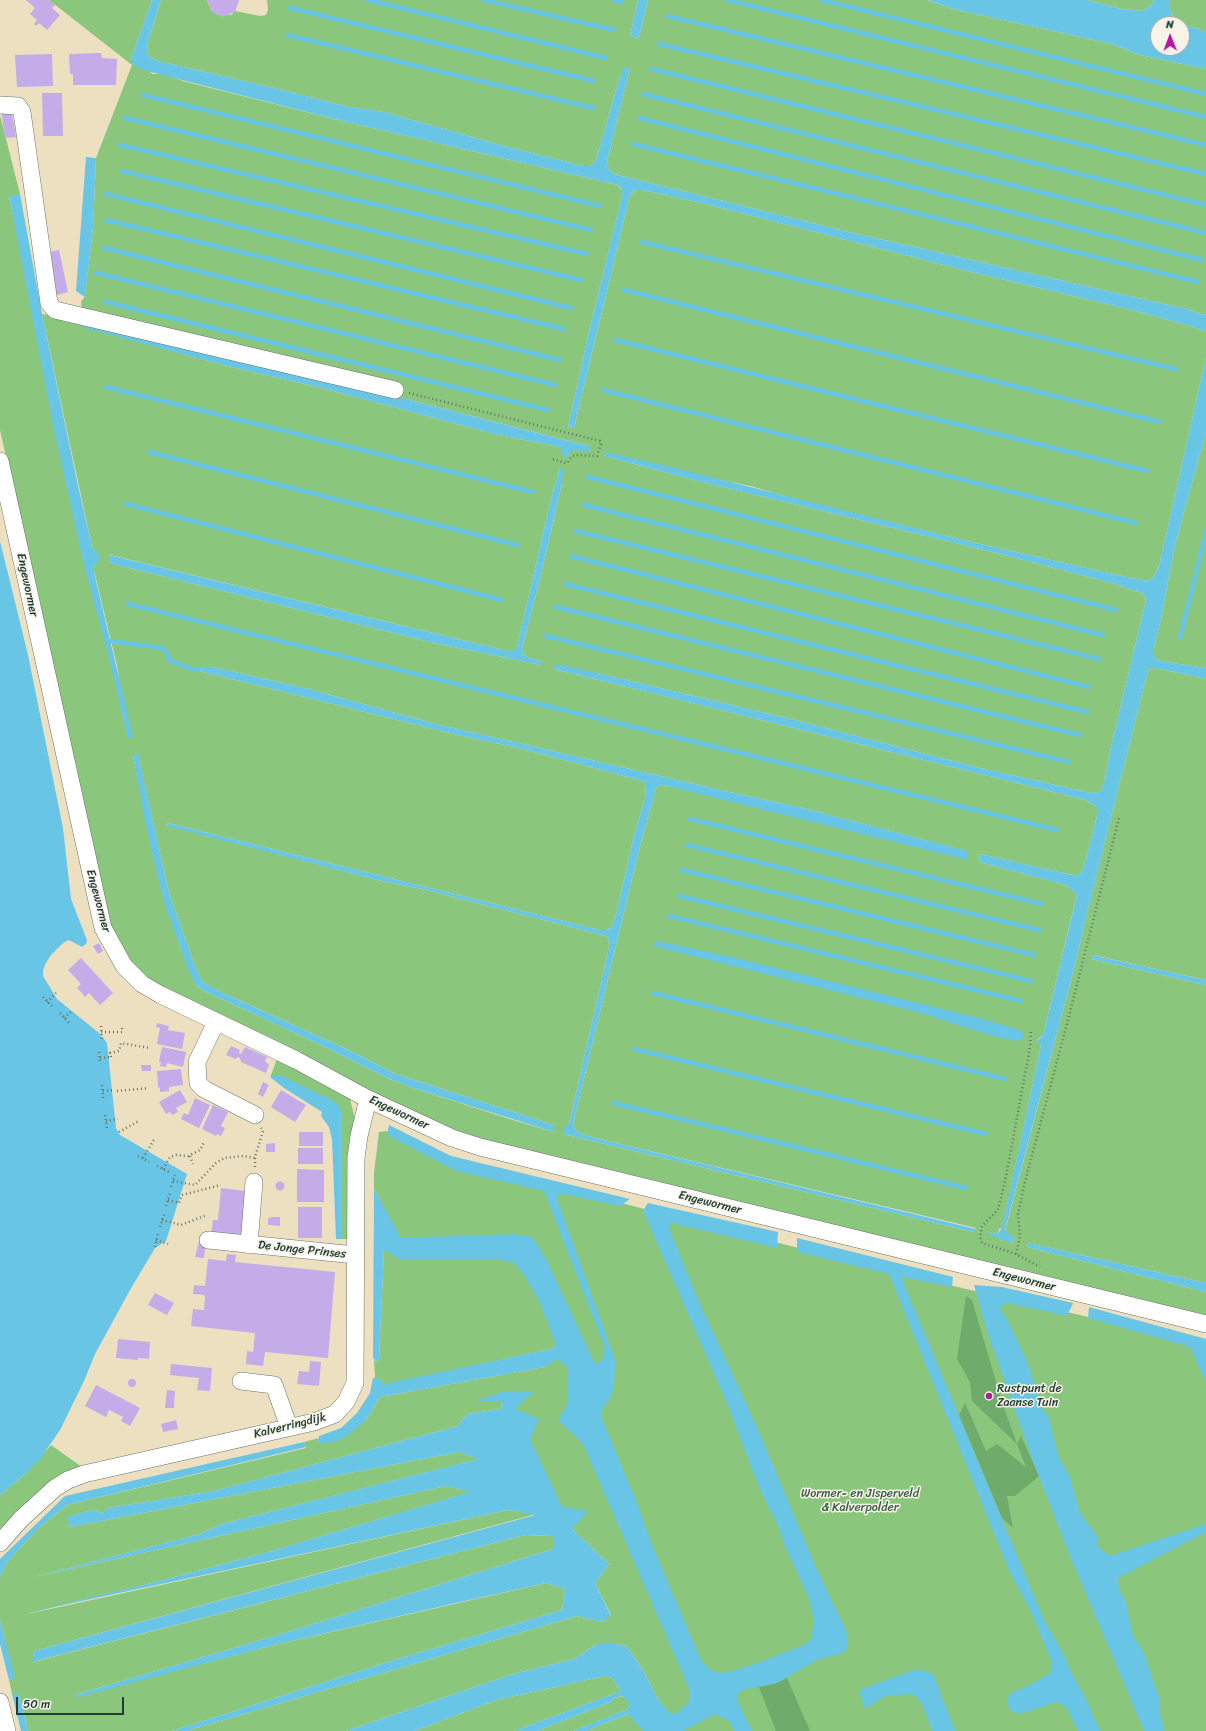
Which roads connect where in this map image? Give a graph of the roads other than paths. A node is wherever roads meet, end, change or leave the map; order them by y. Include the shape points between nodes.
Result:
1 (0, 105) edge
2 (395, 390) road end
3 (0, 461) edge
4 (216, 1022) junction
5 (368, 1099) junction
6 (255, 1115) road end
7 (254, 1182) road end
8 (208, 1240) dead end
9 (249, 1245) junction
10 (355, 1255) junction
11 (1206, 1324) edge
12 (242, 1381) dead end
13 (289, 1427) junction
14 (0, 1543) edge
15 (0, 1702) edge
16 (7, 1731) edge

1 - 2 street via 18,106 22,112 49,303 55,310
3 - 4 street, Engewormer via 103,928 124,966 142,984
4 - 5 street, Engewormer via 296,1060
4 - 6 street via 197,1062 198,1083 204,1089
5 - 10 street, Kalverringdijk via 356,1158
5 - 11 street, Engewormer via 452,1138 480,1147
7 - 9 street, De Jonge Prinses
8 - 9 street, De Jonge Prinses
9 - 10 street, De Jonge Prinses
10 - 13 street, Kalverringdijk via 355,1383 346,1402 335,1414
12 - 13 street via 274,1385
13 - 14 street, Kalverringdijk via 84,1474 68,1480 54,1488
15 - 16 street

